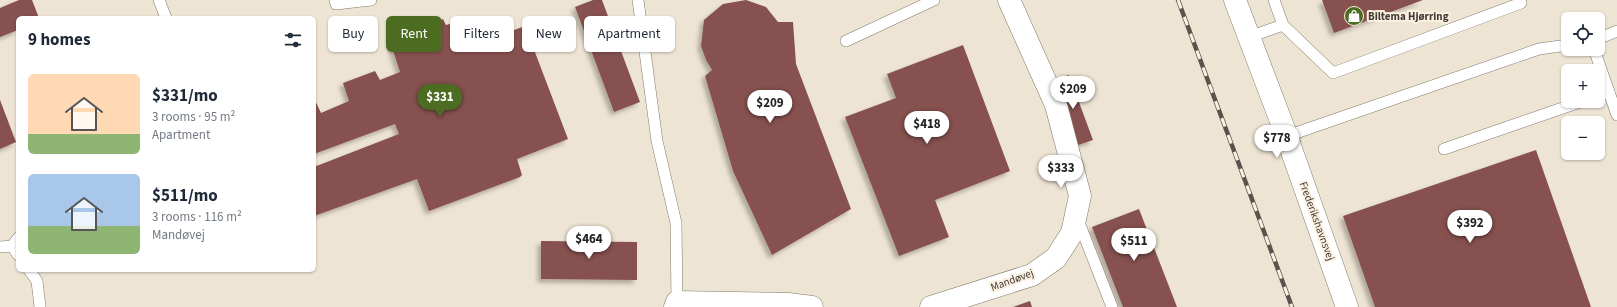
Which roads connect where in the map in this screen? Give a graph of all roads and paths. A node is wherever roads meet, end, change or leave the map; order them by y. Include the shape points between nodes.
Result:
1 (159, 0) edge
2 (335, 0) edge
3 (371, 0) edge
4 (638, 0) edge
5 (934, 0) edge
6 (1009, 0) edge
7 (1235, 0) edge
8 (1274, 0) edge
9 (1521, 3) dead end
10 (165, 16) edge
11 (1283, 25) junction
12 (1617, 31) edge
13 (1605, 35) edge
14 (1249, 37) junction
15 (846, 41) dead end
16 (1561, 46) edge
17 (1596, 56) edge
18 (1609, 92) junction
19 (1605, 93) edge
20 (1563, 108) edge
21 (1617, 115) edge
22 (1287, 136) junction
23 (1444, 149) dead end
24 (1076, 214) junction
25 (16, 246) edge
26 (0, 247) edge
27 (30, 272) edge
28 (676, 304) edge
29 (40, 307) edge
30 (812, 307) edge
31 (931, 307) edge
32 (1112, 307) edge
33 (1348, 307) edge

1 - 10 lane
2 - 3 lane via 336,4
4 - 28 lane via 656,141 676,223
5 - 15 lane
6 - 24 street, Mandøvej via 1056,105 1080,196
7 - 14 street, Frederikshavnsvej
8 - 11 lane
9 - 11 lane via 1333,73
11 - 14 lane
12 - 13 lane
14 - 22 street, Frederikshavnsvej
16 - 22 lane via 1538,49
17 - 18 lane
18 - 19 lane
18 - 21 lane
20 - 23 lane
22 - 33 street, Frederikshavnsvej
24 - 31 street, Mandøvej via 1072,233 1056,258 1032,275
24 - 32 lane
25 - 26 lane
27 - 29 lane via 37,281
28 - 30 street via 788,304

